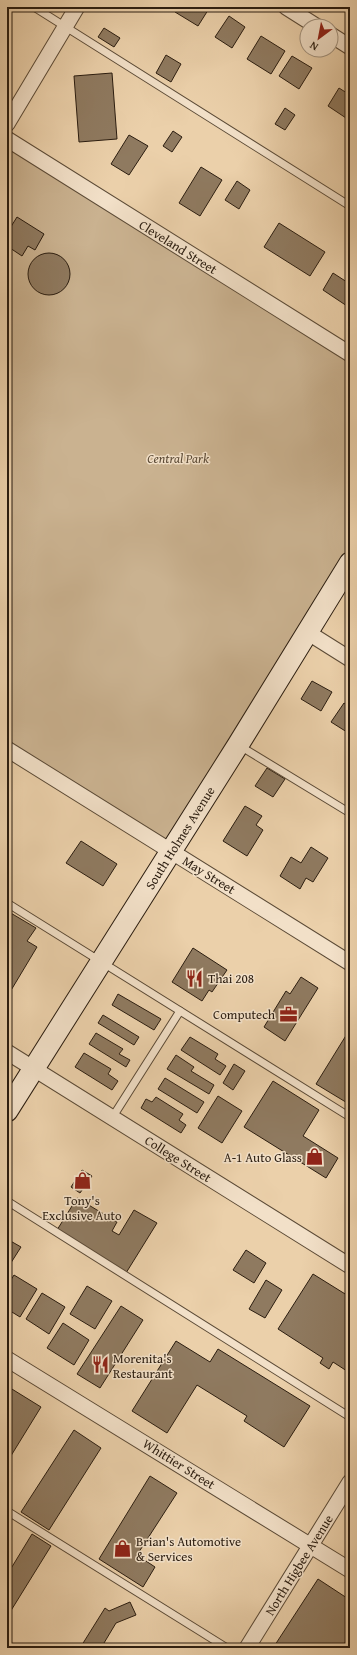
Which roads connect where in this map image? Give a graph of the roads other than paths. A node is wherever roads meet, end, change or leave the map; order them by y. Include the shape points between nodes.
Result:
1 (34, 7) edge
2 (77, 7) edge
3 (286, 7) edge
4 (303, 18) edge
5 (65, 26) junction
6 (339, 40) edge
7 (350, 47) edge
8 (7, 124) edge
9 (7, 140) edge
10 (350, 206) edge
11 (350, 354) edge
12 (350, 563) edge
13 (307, 632) junction
14 (350, 659) edge
15 (238, 745) junction
16 (7, 749) edge
17 (350, 813) edge
18 (171, 851) junction
19 (7, 903) edge
20 (102, 962) junction
21 (350, 963) edge
22 (180, 1011) junction
23 (7, 1052) edge
24 (34, 1069) junction
25 (7, 1111) edge
26 (350, 1117) edge
27 (112, 1118) junction
28 (7, 1201) edge
29 (350, 1266) edge
30 (7, 1359) edge
31 (350, 1417) edge
32 (350, 1482) edge
33 (7, 1511) edge
34 (311, 1546) junction
35 (350, 1570) edge
36 (227, 1648) edge
37 (247, 1648) edge

1 - 5 lane
2 - 5 street
3 - 4 street
5 - 8 street
5 - 10 lane
6 - 7 street
9 - 11 street, Cleveland Street
12 - 13 main road, South Holmes Avenue
13 - 14 street
13 - 15 main road, South Holmes Avenue
15 - 17 lane
15 - 18 main road, South Holmes Avenue
16 - 18 street, May Street
18 - 20 main road, South Holmes Avenue
18 - 21 street, May Street
19 - 20 lane
20 - 22 lane
20 - 24 main road, South Holmes Avenue
22 - 26 lane
22 - 27 lane
23 - 24 street, College Street
24 - 25 main road, South Holmes Avenue
24 - 27 street, College Street
27 - 29 street, College Street
28 - 31 lane
30 - 34 street, Whittier Street
32 - 34 street, North Higbee Avenue
33 - 36 lane
34 - 35 street, Whittier Street
34 - 37 street, North Higbee Avenue

